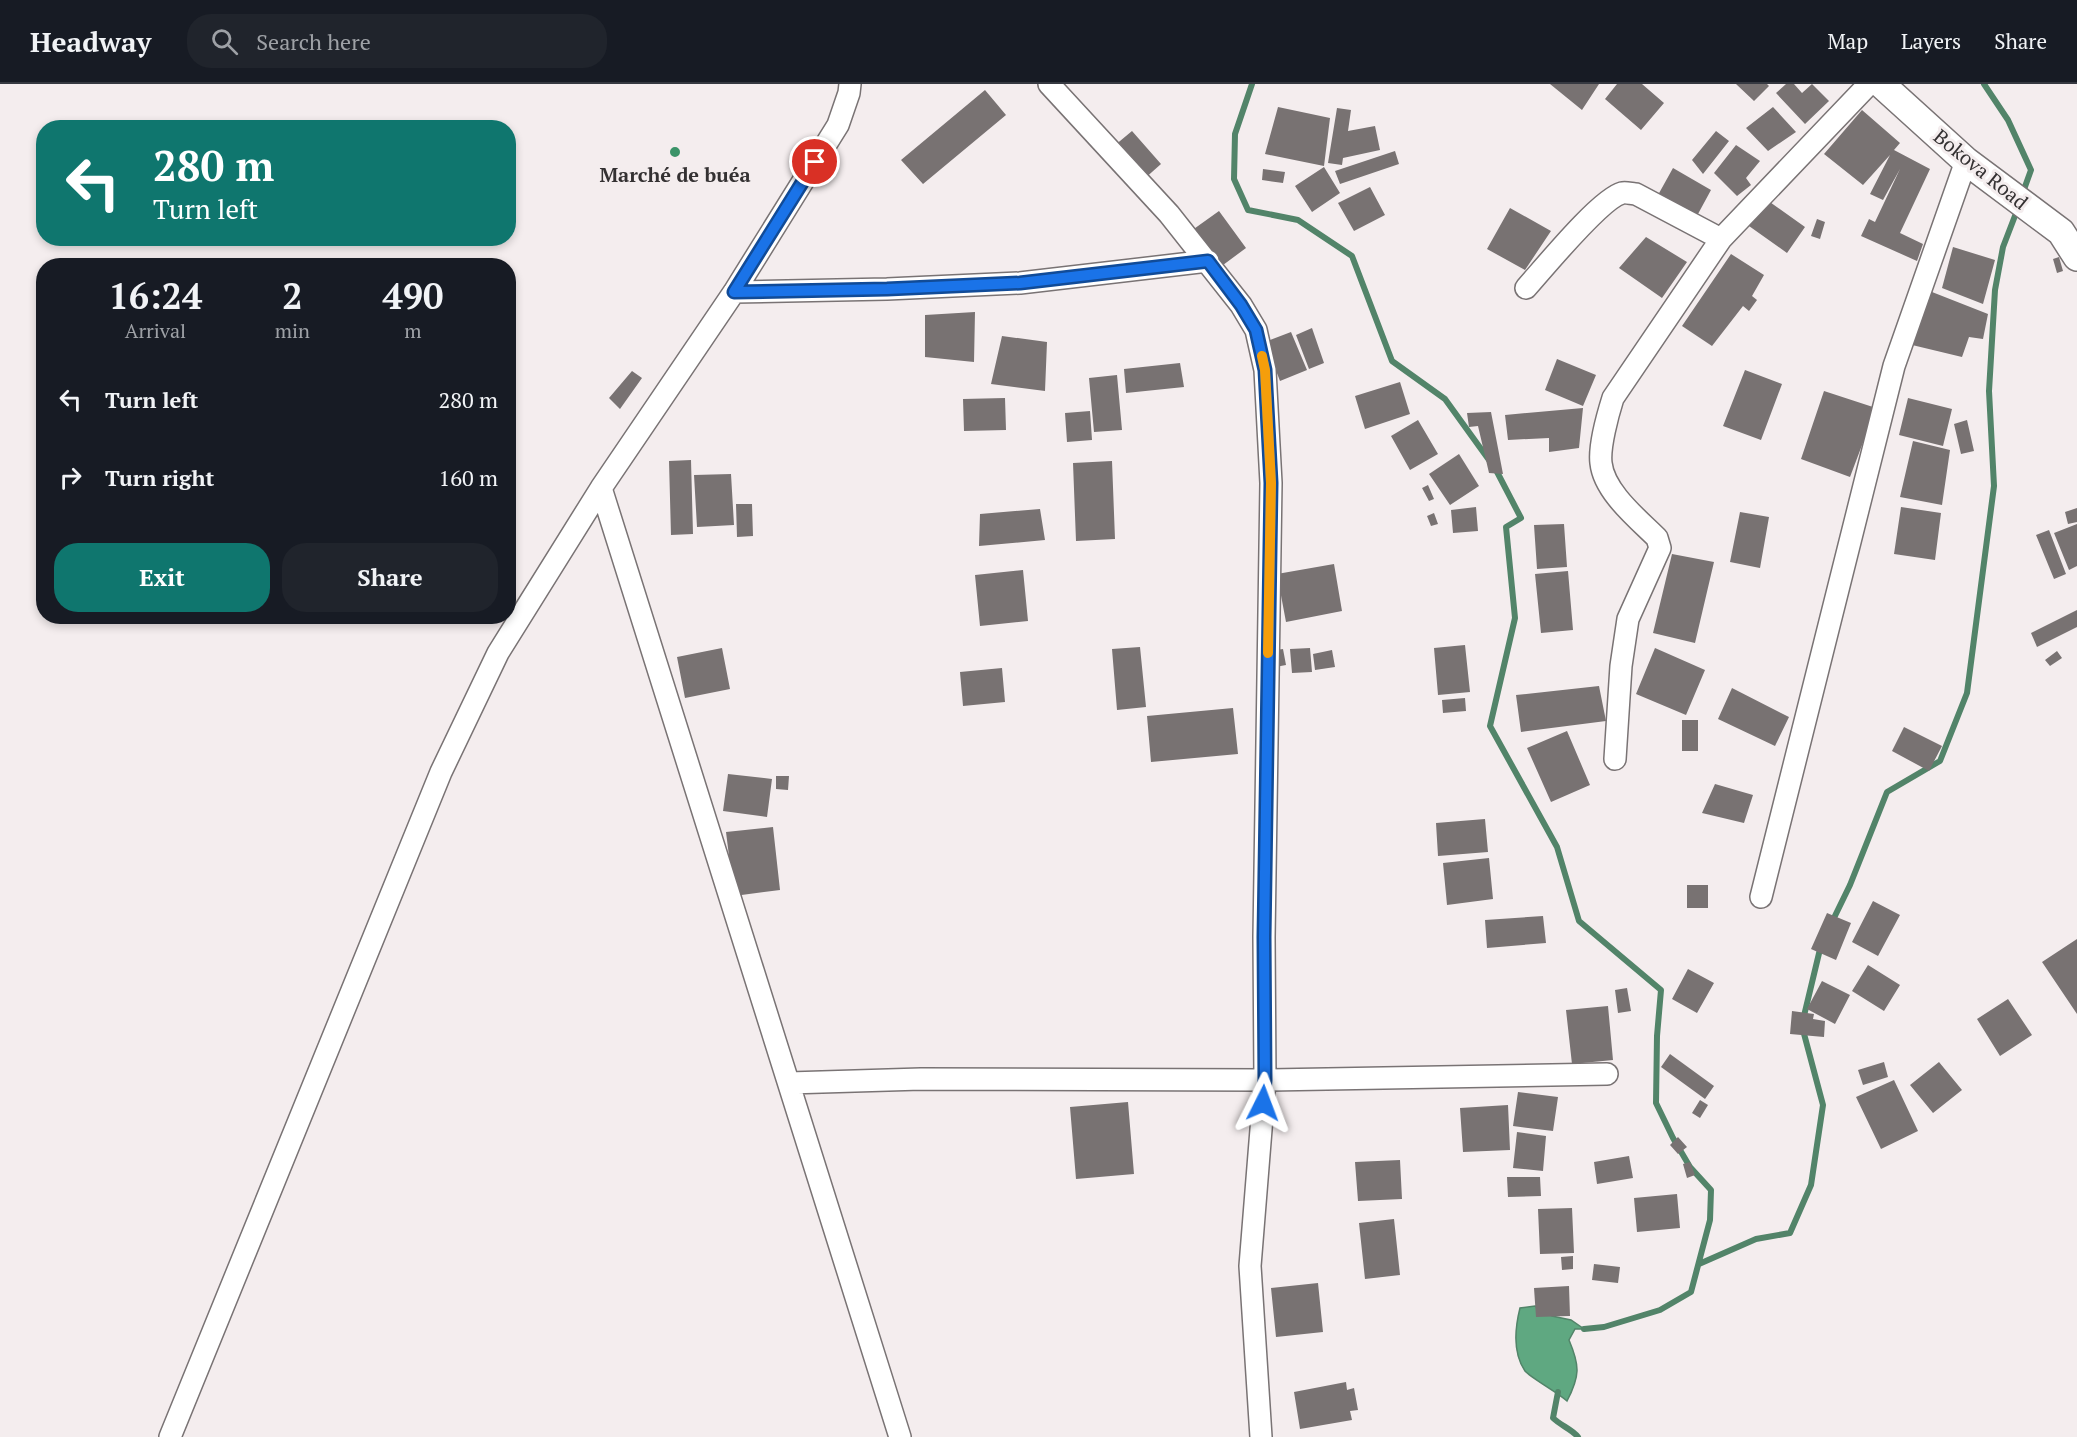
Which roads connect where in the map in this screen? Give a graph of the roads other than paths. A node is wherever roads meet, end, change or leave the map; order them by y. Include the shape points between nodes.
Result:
1 (850, 84) edge
2 (1049, 84) edge
3 (1869, 84) edge
4 (1881, 84) edge
5 (1966, 161) junction
6 (1721, 239) junction
7 (2077, 257) edge
8 (1208, 261) junction
9 (1526, 288) dead end
10 (734, 292) junction
11 (602, 489) junction
12 (1615, 759) dead end
13 (1761, 897) dead end
14 (1607, 1074) dead end
15 (1265, 1080) junction
16 (789, 1083) junction
17 (170, 1437) edge
18 (900, 1437) edge
19 (1261, 1437) edge

1 - 10 street via 838,124
2 - 8 street
3 - 6 street
4 - 5 street, Bokova Road
5 - 7 street, Bokova Road via 2061,232
5 - 13 street via 1894,366
6 - 9 street via 1636,194 1623,193 1577,230
6 - 12 street via 1613,398 1606,420 1601,464 1611,491 1657,538 1660,548 1628,620
8 - 10 street via 1020,283
8 - 15 street via 1256,330 1265,370 1271,483
10 - 11 street
11 - 16 street
11 - 17 street via 498,653 441,772
14 - 15 street
15 - 16 street via 921,1079
15 - 19 street via 1250,1266
16 - 18 street

